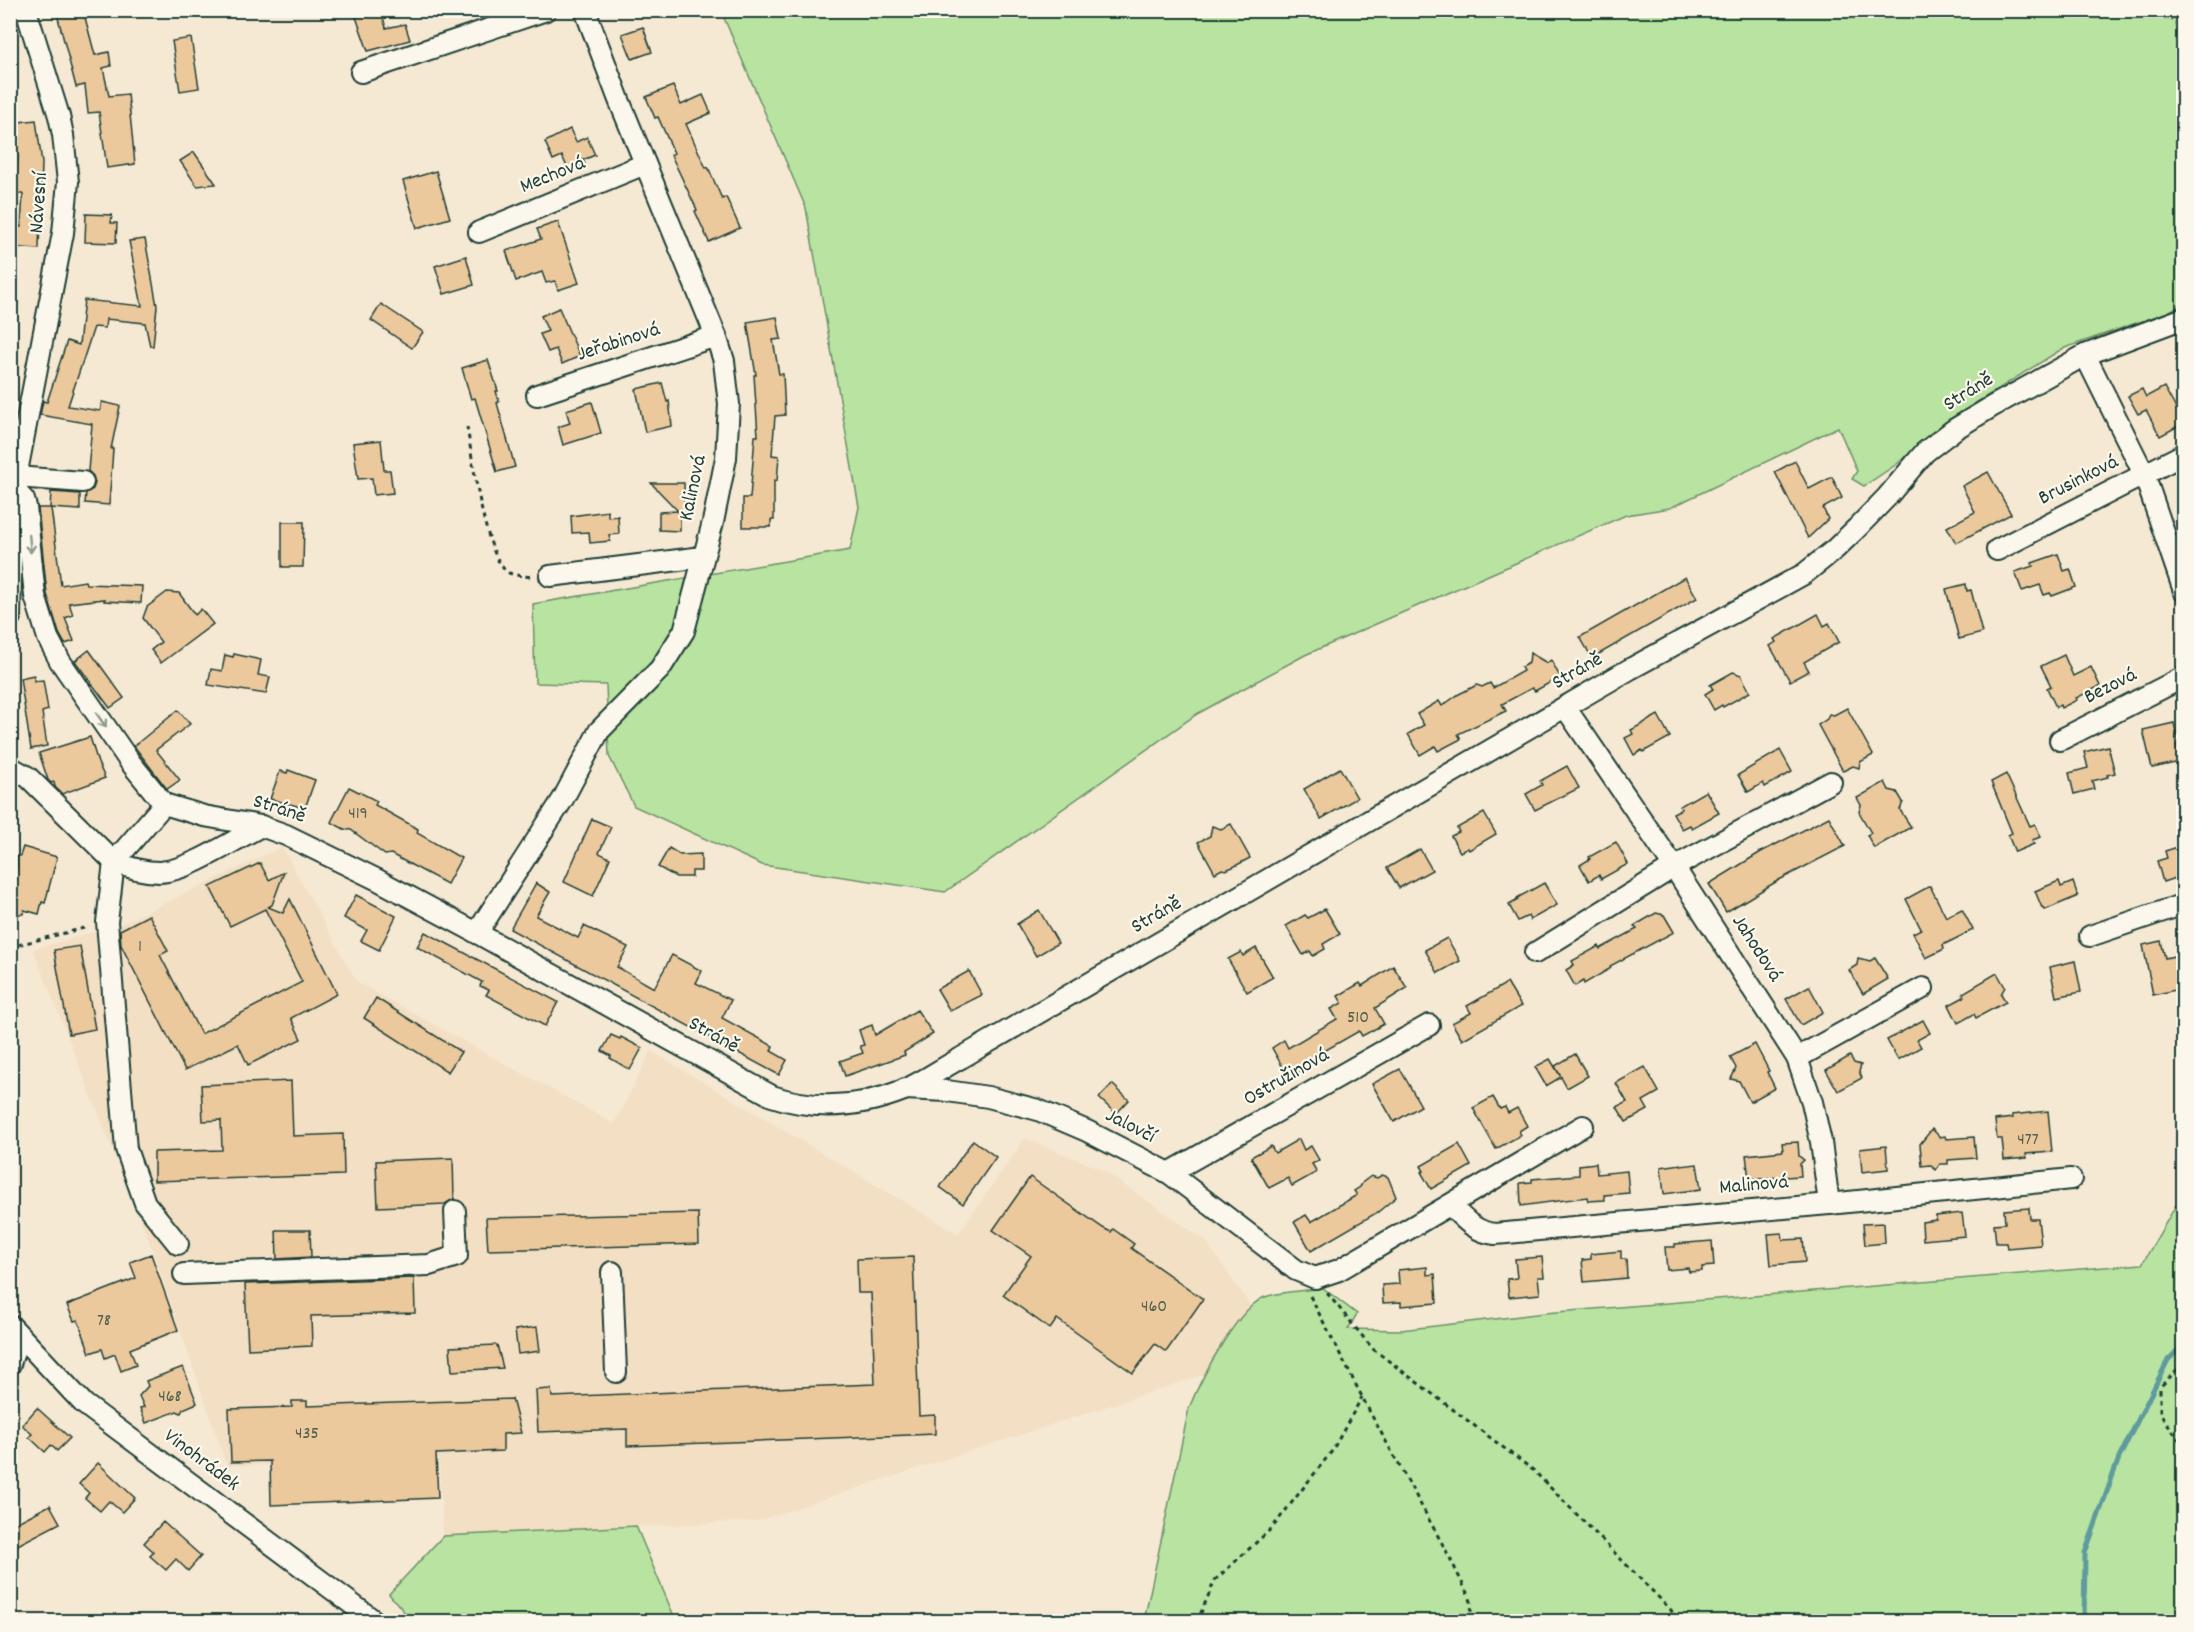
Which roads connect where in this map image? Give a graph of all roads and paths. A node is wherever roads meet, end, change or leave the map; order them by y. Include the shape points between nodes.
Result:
1 (26, 10) edge
2 (546, 10) edge
3 (585, 10) edge
4 (2163, 10) edge
5 (2184, 32) edge
6 (361, 72) dead end
7 (645, 164) junction
8 (479, 232) dead end
9 (2184, 318) edge
10 (716, 336) junction
11 (2085, 355) junction
12 (537, 395) dead end
13 (467, 427) dead end
14 (2184, 454) edge
15 (2144, 474) junction
16 (83, 482) dead end
17 (15, 483) junction
18 (1997, 550) dead end
19 (703, 557) junction
20 (550, 576) joint
21 (2184, 591) edge
22 (10, 617) edge
23 (2184, 677) edge
24 (1565, 707) junction
25 (2060, 740) dead end
26 (10, 767) edge
27 (1831, 782) dead end
28 (164, 804) junction
29 (261, 826) junction
30 (114, 862) junction
31 (1674, 867) junction
32 (2184, 904) edge
33 (107, 922) junction
34 (477, 933) junction
35 (2090, 936) dead end
36 (10, 947) edge
37 (1535, 953) dead end
38 (1923, 988) dead end
39 (1429, 1025) dead end
40 (1797, 1058) junction
41 (905, 1089) junction
42 (1583, 1126) dead end
43 (1169, 1173) junction
44 (2071, 1179) dead end
45 (1829, 1204) junction
46 (1451, 1206) junction
47 (455, 1211) dead end
48 (178, 1244) dead end
49 (612, 1272) dead end
50 (184, 1274) dead end
51 (1310, 1276) junction
52 (15, 1331) edge
53 (10, 1364) edge
54 (2184, 1364) edge
55 (616, 1372) dead end
56 (1362, 1397) junction
57 (2182, 1440) edge
58 (2184, 1450) edge
59 (376, 1622) edge
60 (1197, 1622) edge
61 (1472, 1622) edge
62 (1677, 1622) edge

1 - 17 street, Návesní via 59,116 68,182 63,233
2 - 6 street
3 - 7 street, Kalinová
4 - 5 path
7 - 8 street, Mechová
7 - 10 street, Kalinová
9 - 11 street, Stráně
10 - 12 street, Jeřabinová
10 - 19 street, Kalinová via 724,361 729,404 726,458
11 - 15 street
11 - 24 street, Stráně via 1955,429 1925,452 1857,528 1804,574
13 - 20 path via 486,532 499,562 508,573
14 - 15 street, Brusinková
15 - 18 street, Brusinková
15 - 21 street
16 - 17 street
17 - 22 street, Návesní
17 -> 28 street via 26,507 35,596 48,638 130,762
19 - 20 street
19 - 34 street, Kalinová via 684,631 660,669 599,731 563,799
23 - 25 street, Bezová
24 - 31 street, Jahodová
24 - 41 street, Stráně
26 - 30 street via 28,777
27 - 31 street
28 - 29 street, Stráně
28 - 30 street
29 - 30 street via 181,868 159,872
29 - 34 street, Stráně via 358,870
30 - 33 street
31 - 37 street
31 - 40 street, Jahodová
32 - 35 street
33 - 36 path
33 - 48 street via 126,1149 146,1203
34 - 41 street, Stráně via 772,1096 795,1104 819,1106 854,1103
38 - 40 street
39 - 43 street, Ostružinová
40 - 45 street, Jahodová via 1821,1142
41 - 43 street, Jalovčí via 978,1095 1038,1110
42 - 46 street
43 - 51 street, Jalovčí
44 - 45 street, Malinová
45 - 46 street, Malinová via 1496,1234 1475,1229
46 - 51 street via 1339,1270
47 - 50 street via 457,1256 429,1265
49 - 55 street
51 - 56 path via 1305,1285
51 - 62 path via 1373,1349 1533,1470 1671,1610
52 - 53 street
52 - 59 street, Vinohrádek via 84,1404
54 - 57 path via 2160,1386 2160,1413
56 - 60 path via 1332,1451 1272,1528 1215,1580
56 - 61 path via 1471,1601
57 - 58 path

